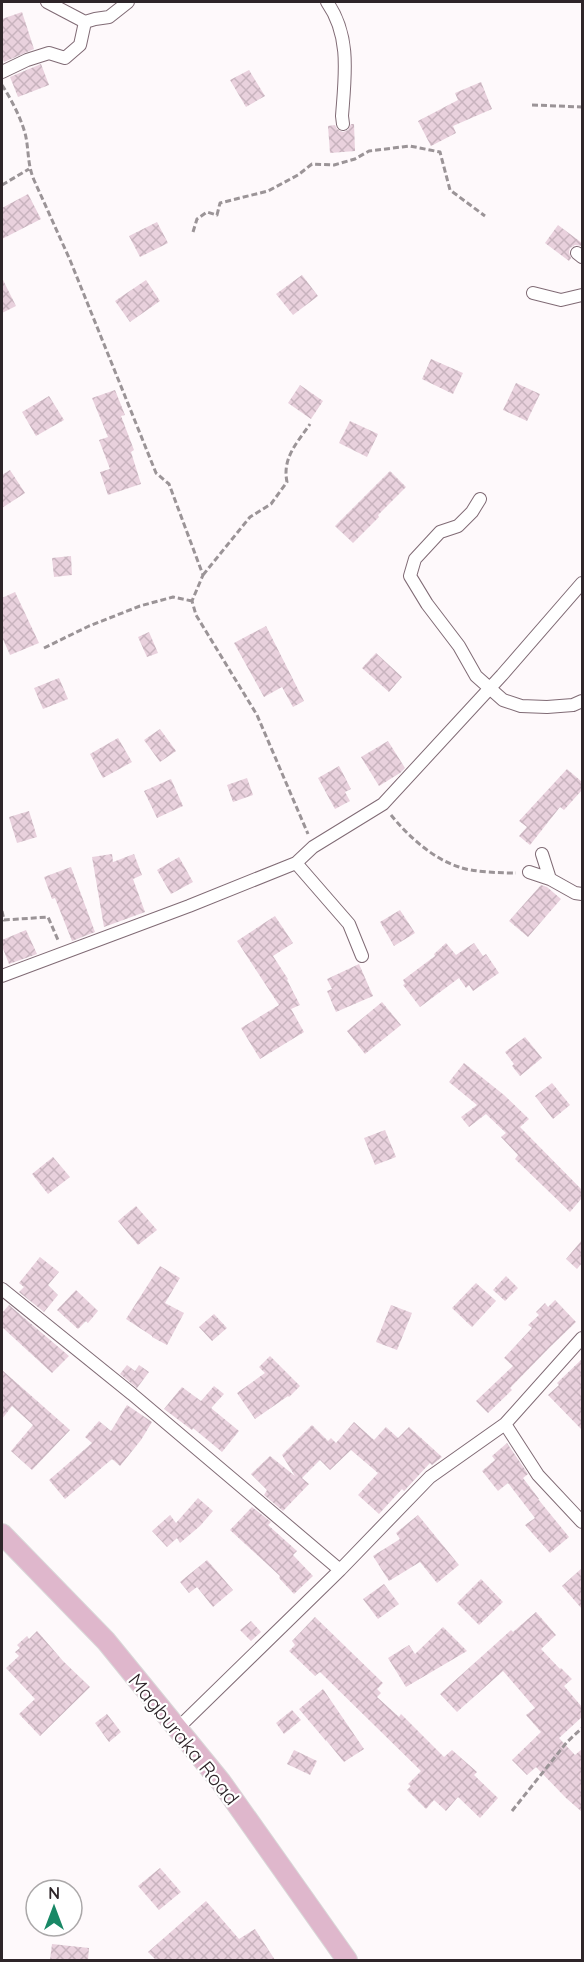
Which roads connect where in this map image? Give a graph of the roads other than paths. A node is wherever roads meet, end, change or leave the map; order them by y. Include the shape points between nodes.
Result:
1 (47, 2) edge
2 (128, 2) edge
3 (327, 2) edge
4 (85, 22) junction
5 (2, 72) edge
6 (343, 124) dead end
7 (533, 293) dead end
8 (582, 296) edge
9 (480, 499) dead end
10 (582, 583) edge
11 (489, 689) junction
12 (582, 701) edge
13 (542, 854) dead end
14 (296, 863) junction
15 (529, 872) road end
16 (550, 879) junction
17 (582, 894) edge
18 (362, 956) dead end
19 (2, 976) edge
20 (2, 1289) edge
21 (582, 1338) edge
22 (505, 1424) junction
23 (582, 1522) edge
24 (2, 1534) edge
25 (340, 1570) junction
26 (177, 1729) junction
27 (347, 1960) edge

1 - 4 street
2 - 4 street via 109,17
3 - 6 street via 336,15 346,62
4 - 5 street via 80,45 65,58 49,53
7 - 8 street via 561,300
9 - 11 street via 458,526 440,532 416,559 410,576 476,676
10 - 11 street
11 - 12 street via 503,700 521,706 573,705
11 - 14 street via 383,804 314,847
13 - 16 street
14 - 18 street via 349,924
14 - 19 street
15 - 16 street
16 - 17 street
20 - 25 street
21 - 22 street
22 - 23 street via 538,1475
22 - 25 street via 430,1477
24 - 26 main road, Magburaka Road via 106,1641
25 - 26 street
26 - 27 main road, Magburaka Road via 221,1782

